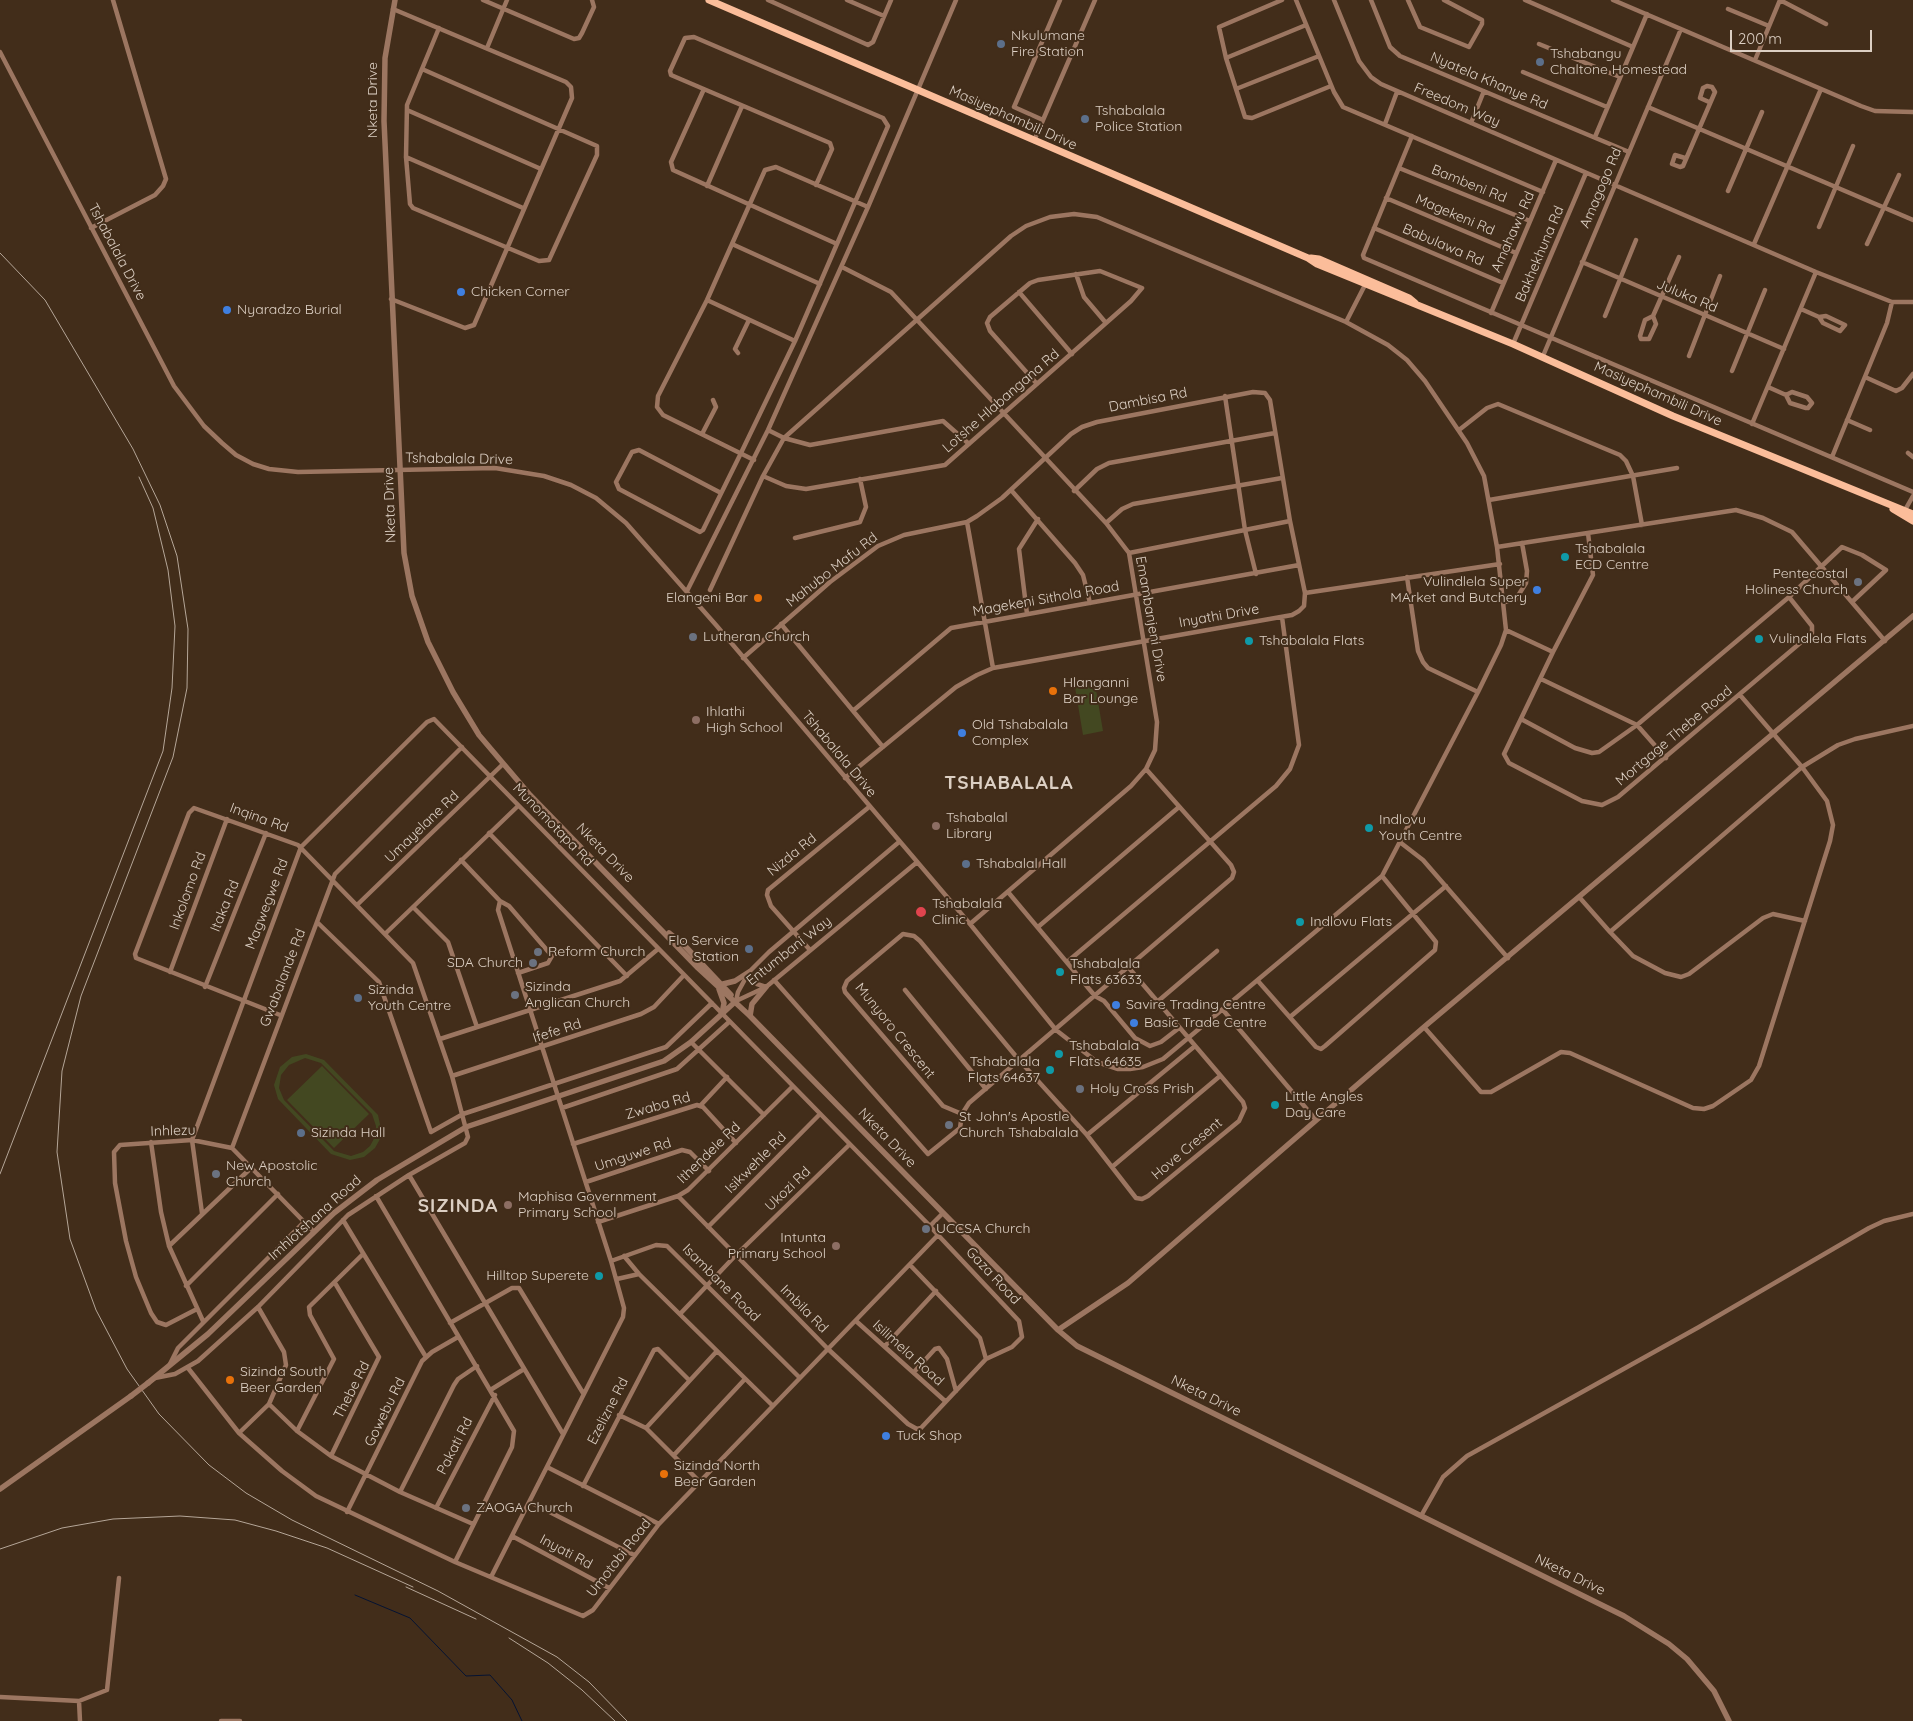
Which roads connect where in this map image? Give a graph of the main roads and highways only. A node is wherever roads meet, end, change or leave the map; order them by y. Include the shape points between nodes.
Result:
1 (709, 0) edge
2 (1889, 506) junction
3 (1913, 514) edge
4 (1913, 521) edge

1 - 2 main road, Masiyephambili Drive
2 - 3 main road, Masiyephambili Drive
2 - 4 main road, Masiyephambili Drive

